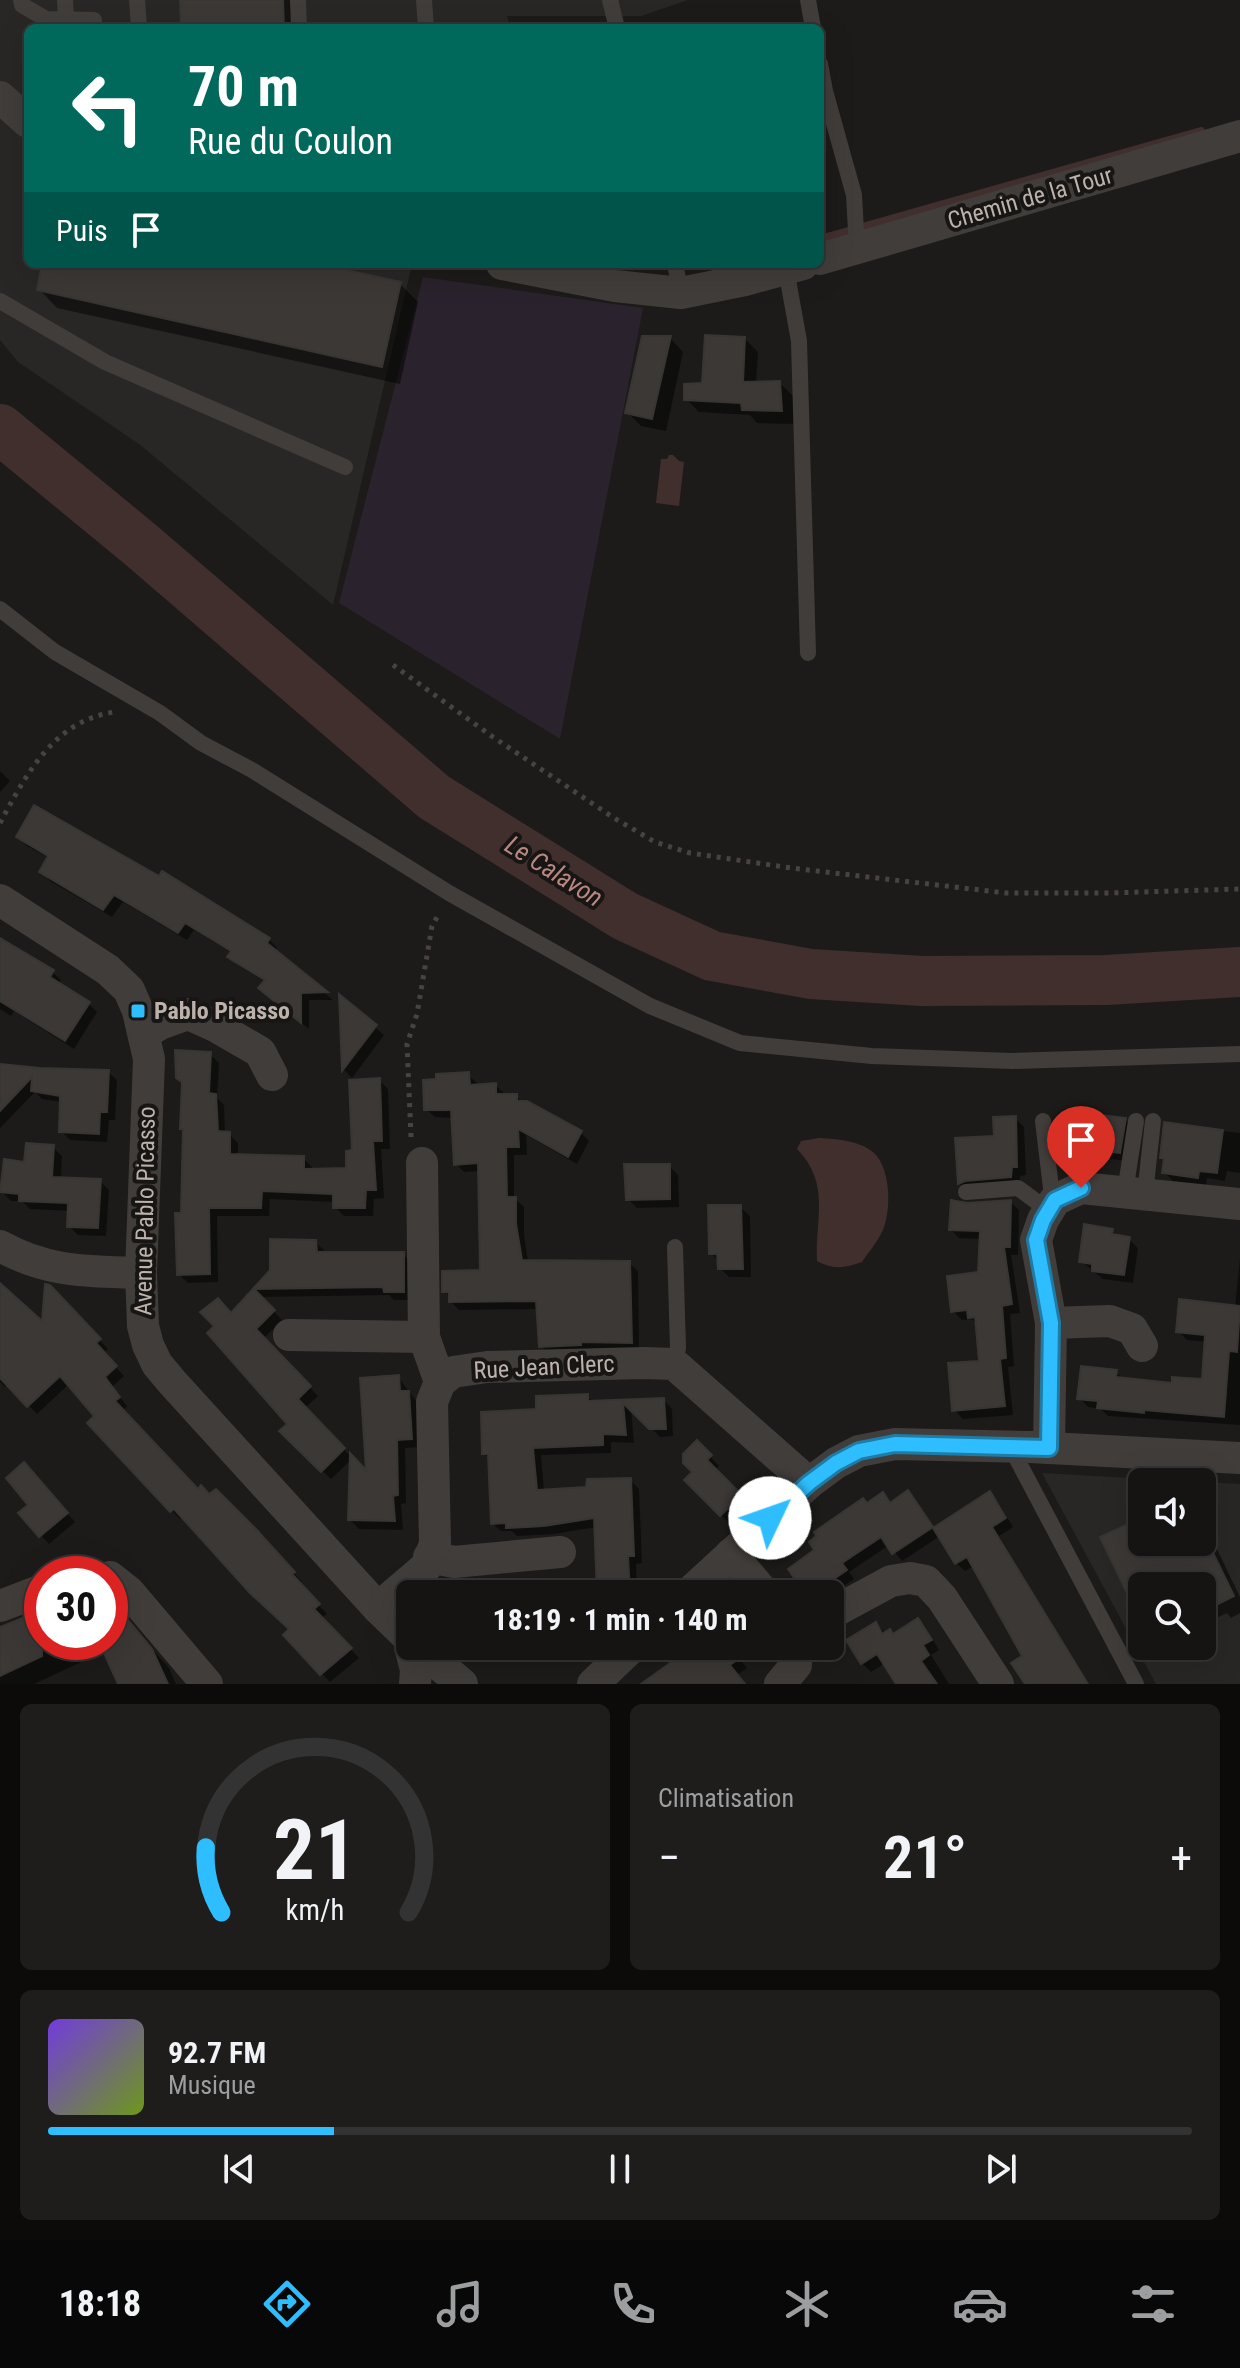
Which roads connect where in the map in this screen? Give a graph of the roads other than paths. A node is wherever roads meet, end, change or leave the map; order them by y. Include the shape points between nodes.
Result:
1 (21, 0) edge
2 (65, 0) edge
3 (137, 0) edge
4 (298, 0) edge
5 (424, 0) edge
6 (610, 0) edge
7 (808, 0) edge
8 (66, 19) junction
9 (94, 24) edge
10 (139, 24) edge
11 (299, 24) edge
12 (426, 24) edge
13 (616, 24) edge
14 (812, 24) edge
15 (824, 86) edge
16 (0, 97) edge
17 (24, 118) edge
18 (1240, 136) edge
19 (857, 249) junction
20 (824, 258) edge
21 (523, 268) edge
22 (787, 268) edge
23 (794, 268) edge
24 (678, 278) edge
25 (0, 301) edge
26 (345, 467) dead end
27 (0, 609) edge
28 (808, 653) dead end
29 (0, 900) edge
30 (145, 1033) junction
31 (1240, 1054) edge
32 (272, 1075) dead end
33 (1043, 1121) dead end
34 (1144, 1121) dead end
35 (422, 1163) road end
36 (966, 1192) dead end
37 (1135, 1193) junction
38 (1240, 1204) edge
39 (1052, 1205) junction
40 (0, 1246) edge
41 (675, 1247) dead end
42 (141, 1273) junction
43 (1051, 1323) junction
44 (289, 1335) dead end
45 (424, 1337) junction
46 (1142, 1346) dead end
47 (674, 1364) junction
48 (440, 1382) junction
49 (1010, 1446) junction
50 (1049, 1448) junction
51 (1240, 1458) edge
52 (809, 1483) junction
53 (560, 1552) dead end
54 (731, 1554) junction
55 (429, 1557) junction
56 (703, 1580) edge
57 (753, 1580) edge
58 (128, 1591) edge
59 (24, 1597) edge
60 (0, 1606) edge
61 (844, 1606) edge
62 (378, 1608) junction
63 (396, 1627) edge
64 (414, 1660) edge
65 (432, 1660) edge
66 (618, 1660) edge
67 (796, 1660) edge
68 (207, 1684) edge
69 (415, 1684) edge
70 (462, 1684) edge
71 (593, 1684) edge
72 (780, 1684) edge
73 (998, 1684) edge
74 (1136, 1684) edge

1 - 8 lane via 46,19
2 - 8 lane
3 - 10 lane
4 - 11 lane
5 - 12 lane
6 - 13 lane
7 - 14 lane
8 - 9 lane
15 - 19 lane via 854,195
16 - 17 street
18 - 19 street, Chemin de la Tour
19 - 20 street, Chemin de la Tour
21 - 24 street via 615,286
22 - 24 street via 745,280
23 - 28 lane
25 - 26 lane via 105,362
27 - 31 lane via 55,652 449,893 650,1006 740,1043 872,1056 1012,1061
29 - 30 street, Avenue Pablo Picasso via 108,970 129,990
30 - 32 street via 188,1014 260,1052
30 - 42 street, Avenue Pablo Picasso via 149,1059
33 - 39 lane
34 - 37 lane
35 - 45 street
36 - 39 lane via 1018,1188
37 - 38 street
37 - 39 street via 1081,1188
39 - 43 street via 1036,1240
40 - 42 street via 47,1266
41 - 47 lane
42 - 62 street, Avenue Pablo Picasso via 143,1326 157,1364
43 - 46 street via 1110,1321 1132,1329
43 - 50 street
44 - 45 street
45 - 48 street
47 - 48 street, Rue Jean Clerc via 487,1367 453,1372
47 - 52 street
48 - 55 street, Rue Jean Clerc via 432,1402 435,1544
49 - 50 street
49 - 52 street via 895,1444 859,1451
49 - 74 lane
50 - 51 street
52 - 54 street
53 - 55 street via 454,1562
54 - 56 street
54 - 57 street
55 - 62 street via 426,1567
58 - 68 street
59 - 60 street
61 - 73 street via 891,1581 926,1581
62 - 63 street, Avenue Pablo Picasso
64 - 69 street
65 - 70 street, Avenue Pablo Picasso
66 - 71 street
67 - 72 street

